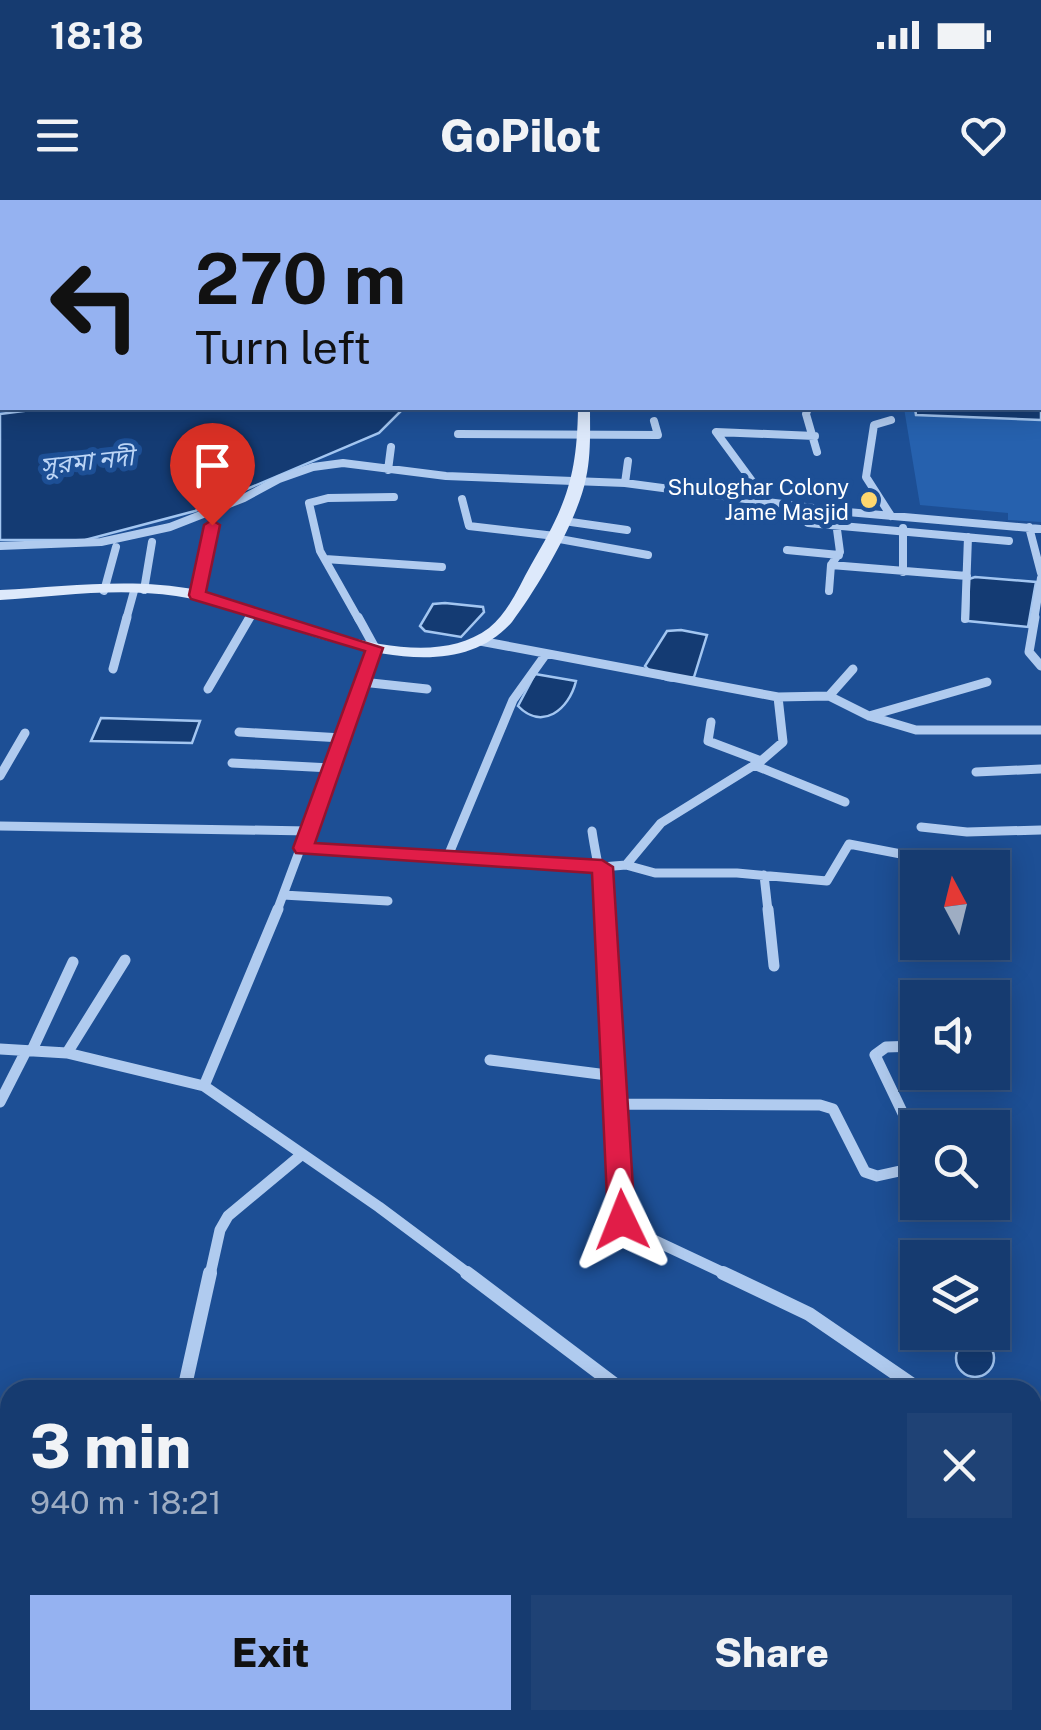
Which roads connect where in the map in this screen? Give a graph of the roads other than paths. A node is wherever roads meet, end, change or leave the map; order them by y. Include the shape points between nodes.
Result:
1 (584, 410) edge
2 (807, 410) edge
3 (890, 420) dead end
4 (654, 421) dead end
5 (458, 434) dead end
6 (584, 436) junction
7 (814, 436) junction
8 (392, 447) dead end
9 (817, 452) dead end
10 (628, 461) dead end
11 (388, 470) junction
12 (626, 482) junction
13 (581, 484) junction
14 (394, 497) dead end
15 (744, 497) junction
16 (462, 499) dead end
17 (836, 511) junction
18 (891, 516) junction
19 (903, 517) junction
20 (564, 521) junction
21 (808, 523) dead end
22 (212, 525) dead end
23 (836, 525) junction
24 (1029, 528) junction
25 (1041, 528) edge
26 (628, 530) dead end
27 (904, 532) junction
28 (555, 537) junction
29 (968, 538) junction
30 (1009, 541) dead end
31 (152, 542) dead end
32 (0, 546) edge
33 (116, 547) dead end
34 (787, 550) dead end
35 (648, 555) dead end
36 (838, 555) junction
37 (325, 560) junction
38 (831, 566) junction
39 (442, 567) dead end
40 (902, 572) junction
41 (1041, 575) edge
42 (967, 576) junction
43 (139, 590) junction
44 (104, 591) junction
45 (830, 591) dead end
46 (0, 595) edge
47 (197, 595) junction
48 (252, 612) junction
49 (966, 619) dead end
50 (480, 640) junction
51 (374, 648) junction
52 (546, 654) junction
53 (1036, 656) edge
54 (1041, 666) edge
55 (114, 669) dead end
56 (853, 669) dead end
57 (362, 682) junction
58 (986, 682) dead end
59 (208, 689) dead end
60 (428, 689) dead end
61 (829, 696) junction
62 (778, 697) junction
63 (869, 716) junction
64 (711, 722) dead end
65 (1041, 730) edge
66 (239, 732) dead end
67 (25, 733) dead end
68 (342, 738) junction
69 (232, 763) dead end
70 (757, 763) junction
71 (331, 768) junction
72 (1041, 769) edge
73 (976, 772) dead end
74 (0, 776) edge
75 (844, 802) dead end
76 (0, 826) edge
77 (921, 828) dead end
78 (1041, 830) edge
79 (308, 832) junction
80 (592, 832) dead end
81 (303, 848) junction
82 (900, 854) edge
83 (448, 856) junction
84 (626, 864) junction
85 (602, 867) junction
86 (764, 875) junction
87 (283, 896) junction
88 (388, 901) dead end
89 (125, 960) dead end
90 (73, 962) dead end
91 (774, 966) dead end
92 (900, 1047) edge
93 (0, 1048) edge
94 (29, 1049) junction
95 (66, 1053) junction
96 (490, 1060) dead end
97 (615, 1076) junction
98 (204, 1086) junction
99 (0, 1102) edge
100 (616, 1104) junction
101 (901, 1110) edge
102 (300, 1156) junction
103 (900, 1171) edge
104 (186, 1380) edge
105 (609, 1380) edge
106 (905, 1380) edge

1 - 6 main road
2 - 7 street
3 - 18 street via 874,425 866,478
4 - 6 street via 658,435
5 - 6 street
6 - 13 main road
7 - 9 street
7 - 15 street via 716,432 752,482
8 - 11 street
10 - 12 street
11 - 13 street
11 - 32 street via 342,463 313,467 170,527 101,542
12 - 13 street
12 - 15 street
13 - 20 main road
14 - 37 street via 312,500 311,521
15 - 17 street
16 - 28 street via 469,526
17 - 18 street
17 - 23 street
18 - 19 street
19 - 24 street
19 - 27 street
20 - 26 street
20 - 28 main road
21 - 23 street
22 - 47 street
23 - 27 street
23 - 36 street
24 - 25 street
24 - 41 street
27 - 29 street
27 - 40 street
28 - 35 street
28 - 50 main road via 508,618
29 - 30 street
29 - 42 street
31 - 43 street
33 - 44 street
34 - 36 street
36 - 38 street
37 - 39 street
37 - 51 street
38 - 40 street
38 - 45 street
40 - 42 street
41 - 53 street via 1029,652
42 - 49 street
43 - 44 main road
43 - 47 main road
43 - 55 street
44 - 46 main road
47 - 48 main road
48 - 51 main road
48 - 59 street
50 - 51 main road via 451,648
50 - 52 street
51 - 57 street
52 - 62 street
52 - 83 street via 513,700
53 - 54 street
56 - 61 street
57 - 60 street
57 - 68 street
58 - 63 street
61 - 62 street
61 - 63 street
62 - 70 street via 784,742
63 - 65 street via 916,730
64 - 70 street via 708,741
66 - 68 street
67 - 74 street
68 - 71 street
69 - 71 street
70 - 75 street
70 - 84 street via 661,823
71 - 79 street
72 - 73 street
76 - 79 street
77 - 78 street
79 - 81 street
80 - 85 street
81 - 83 street
81 - 87 street
82 - 86 street via 849,844 826,880
83 - 85 street
84 - 85 street
84 - 86 street via 654,873
85 - 97 street
86 - 91 street
87 - 88 street
87 - 98 street
89 - 95 street
90 - 94 street
92 - 101 street via 875,1055
93 - 94 street
94 - 95 street
94 - 99 street
95 - 98 street
96 - 97 street
97 - 100 street
98 - 102 street
100 - 103 street via 820,1105 833,1110 865,1172
100 - 106 street via 622,1220 628,1228 809,1314
102 - 104 street via 220,1230
102 - 105 street via 379,1207

